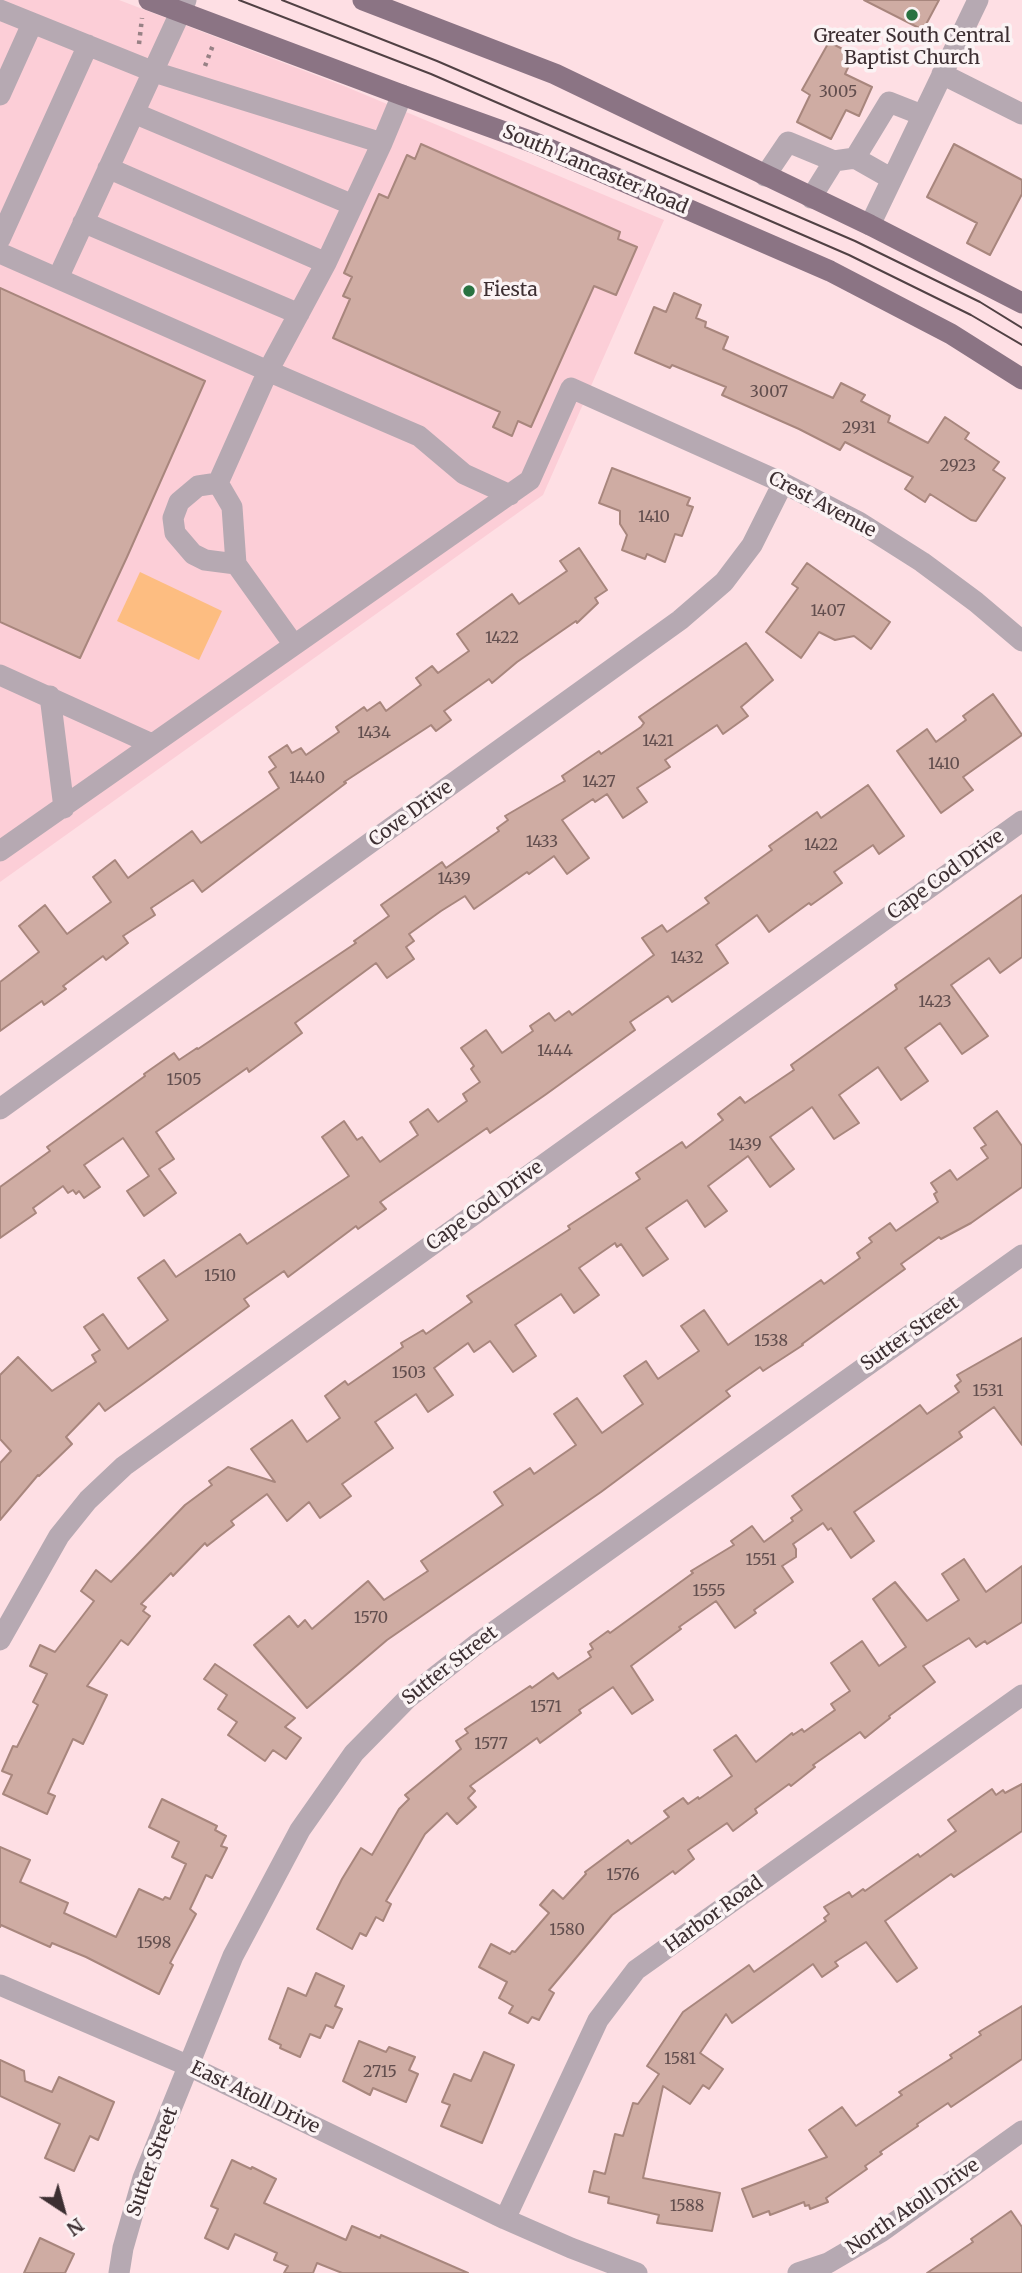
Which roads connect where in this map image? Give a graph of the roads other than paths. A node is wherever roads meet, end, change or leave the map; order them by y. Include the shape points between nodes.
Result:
1 (363, 0) edge
2 (978, 0) edge
3 (183, 6) edge
4 (146, 7) edge
5 (0, 10) edge
6 (32, 24) junction
7 (88, 45) junction
8 (154, 72) junction
9 (942, 74) junction
10 (0, 95) edge
11 (402, 95) junction
12 (134, 113) junction
13 (1022, 114) edge
14 (922, 115) junction
15 (382, 143) junction
16 (845, 160) junction
17 (108, 168) junction
18 (765, 176) junction
19 (892, 179) junction
20 (811, 198) junction
21 (353, 205) junction
22 (83, 222) junction
23 (870, 225) junction
24 (0, 239) edge
25 (0, 253) edge
26 (326, 263) junction
27 (58, 278) junction
28 (1022, 303) edge
29 (299, 314) junction
30 (268, 371) junction
31 (1022, 379) edge
32 (218, 483) junction
33 (783, 483) junction
34 (510, 495) junction
35 (236, 564) junction
36 (1022, 641) edge
37 (294, 645) junction
38 (0, 674) edge
39 (50, 696) junction
40 (152, 744) junction
41 (64, 808) junction
42 (1022, 821) edge
43 (0, 851) edge
44 (0, 1109) edge
45 (1022, 1255) edge
46 (0, 1640) edge
47 (1022, 1695) edge
48 (0, 1985) edge
49 (189, 2066) junction
50 (1022, 2130) edge
51 (505, 2219) junction
52 (119, 2273) edge
53 (637, 2273) edge
54 (798, 2273) edge

1 - 18 main road via 555,74
2 - 9 street
3 - 4 main road, South Lancaster Road
3 - 8 street
3 - 11 main road, South Lancaster Road
5 - 6 street
6 - 7 street
6 - 10 street
7 - 8 street
7 - 24 street
8 - 12 street
8 - 15 street
9 - 13 street
9 - 14 street
11 - 15 street
11 - 31 main road, South Lancaster Road via 535,143 830,271 951,334
12 - 17 street
12 - 21 street
14 - 16 street via 889,102
14 - 19 street
15 - 21 street
16 - 18 street via 788,142
16 - 19 street
16 - 20 street
17 - 22 street
17 - 26 street
18 - 20 main road
19 - 23 street
20 - 23 main road
21 - 26 street
22 - 27 street
22 - 29 street
23 - 28 main road
25 - 27 street
26 - 29 street
27 - 30 street
29 - 30 street
30 - 32 street
30 - 34 street via 419,436 464,474
32 - 35 street via 232,507
32 - 35 street via 198,486 180,502 173,518 175,533 193,554
33 - 34 street, Crest Avenue via 572,388 530,480
33 - 36 street, Crest Avenue via 859,522 922,562
33 - 44 street, Cove Drive via 752,545 724,582 680,620
34 - 37 street
35 - 37 street
37 - 40 street
38 - 39 street
39 - 40 street
39 - 41 street
40 - 41 street
41 - 43 street
42 - 46 street, Cape Cod Drive via 124,1465 59,1535
45 - 49 street, Sutter Street via 478,1643 408,1698 354,1753 300,1830 233,1956
47 - 51 street, Harbor Road via 636,1970 598,2020
48 - 49 street, East Atoll Drive
49 - 51 street, East Atoll Drive
49 - 52 street, Sutter Street via 143,2178
50 - 54 street, North Atoll Drive via 881,2232 828,2263
51 - 53 street

